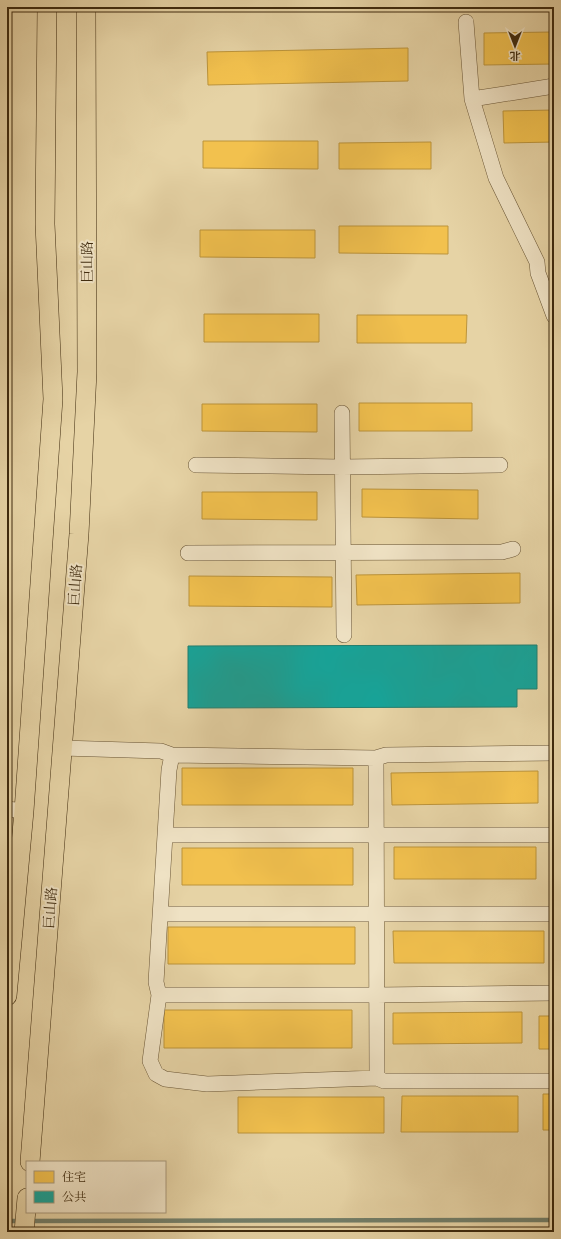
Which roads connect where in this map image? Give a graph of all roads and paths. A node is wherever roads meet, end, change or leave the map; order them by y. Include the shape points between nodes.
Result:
1 (47, 7) edge
2 (86, 7) edge
3 (466, 22) dead end
4 (554, 86) edge
5 (472, 99) junction
6 (554, 316) edge
7 (342, 413) dead end
8 (196, 465) dead end
9 (500, 465) dead end
10 (342, 467) junction
11 (513, 549) dead end
12 (188, 553) dead end
13 (343, 553) junction
14 (344, 635) dead end
15 (62, 748) junction
16 (554, 753) edge
17 (172, 755) junction
18 (376, 758) junction
19 (16, 810) edge
20 (166, 835) junction
21 (376, 835) junction
22 (554, 835) edge
23 (160, 914) junction
24 (377, 914) junction
25 (554, 914) edge
26 (554, 993) edge
27 (159, 995) junction
28 (376, 995) junction
29 (7, 996) edge
30 (377, 1078) junction
31 (554, 1081) edge
32 (30, 1161) edge
33 (26, 1209) edge
34 (24, 1232) edge

1 - 19 main road via 45,224 53,399
2 - 15 main road, 巨山路 via 87,372 79,534
3 - 5 street
4 - 5 street
5 - 6 street via 496,178 537,262 538,274
7 - 10 street
8 - 10 street
9 - 10 street
10 - 13 street
11 - 13 street via 502,552
12 - 13 street
13 - 14 street
15 - 17 street via 160,752
15 - 32 main road, 巨山路
16 - 18 street via 386,755
17 - 18 street
17 - 20 street
18 - 21 street
19 - 29 main road
20 - 21 street
20 - 23 street
21 - 22 street
21 - 24 street
23 - 24 street
23 - 27 street via 156,982
24 - 25 street
24 - 28 street
26 - 28 street
27 - 28 street
27 - 30 street via 150,1061 156,1074 165,1079 207,1084
28 - 30 street
30 - 31 street via 384,1081
33 - 34 main road

